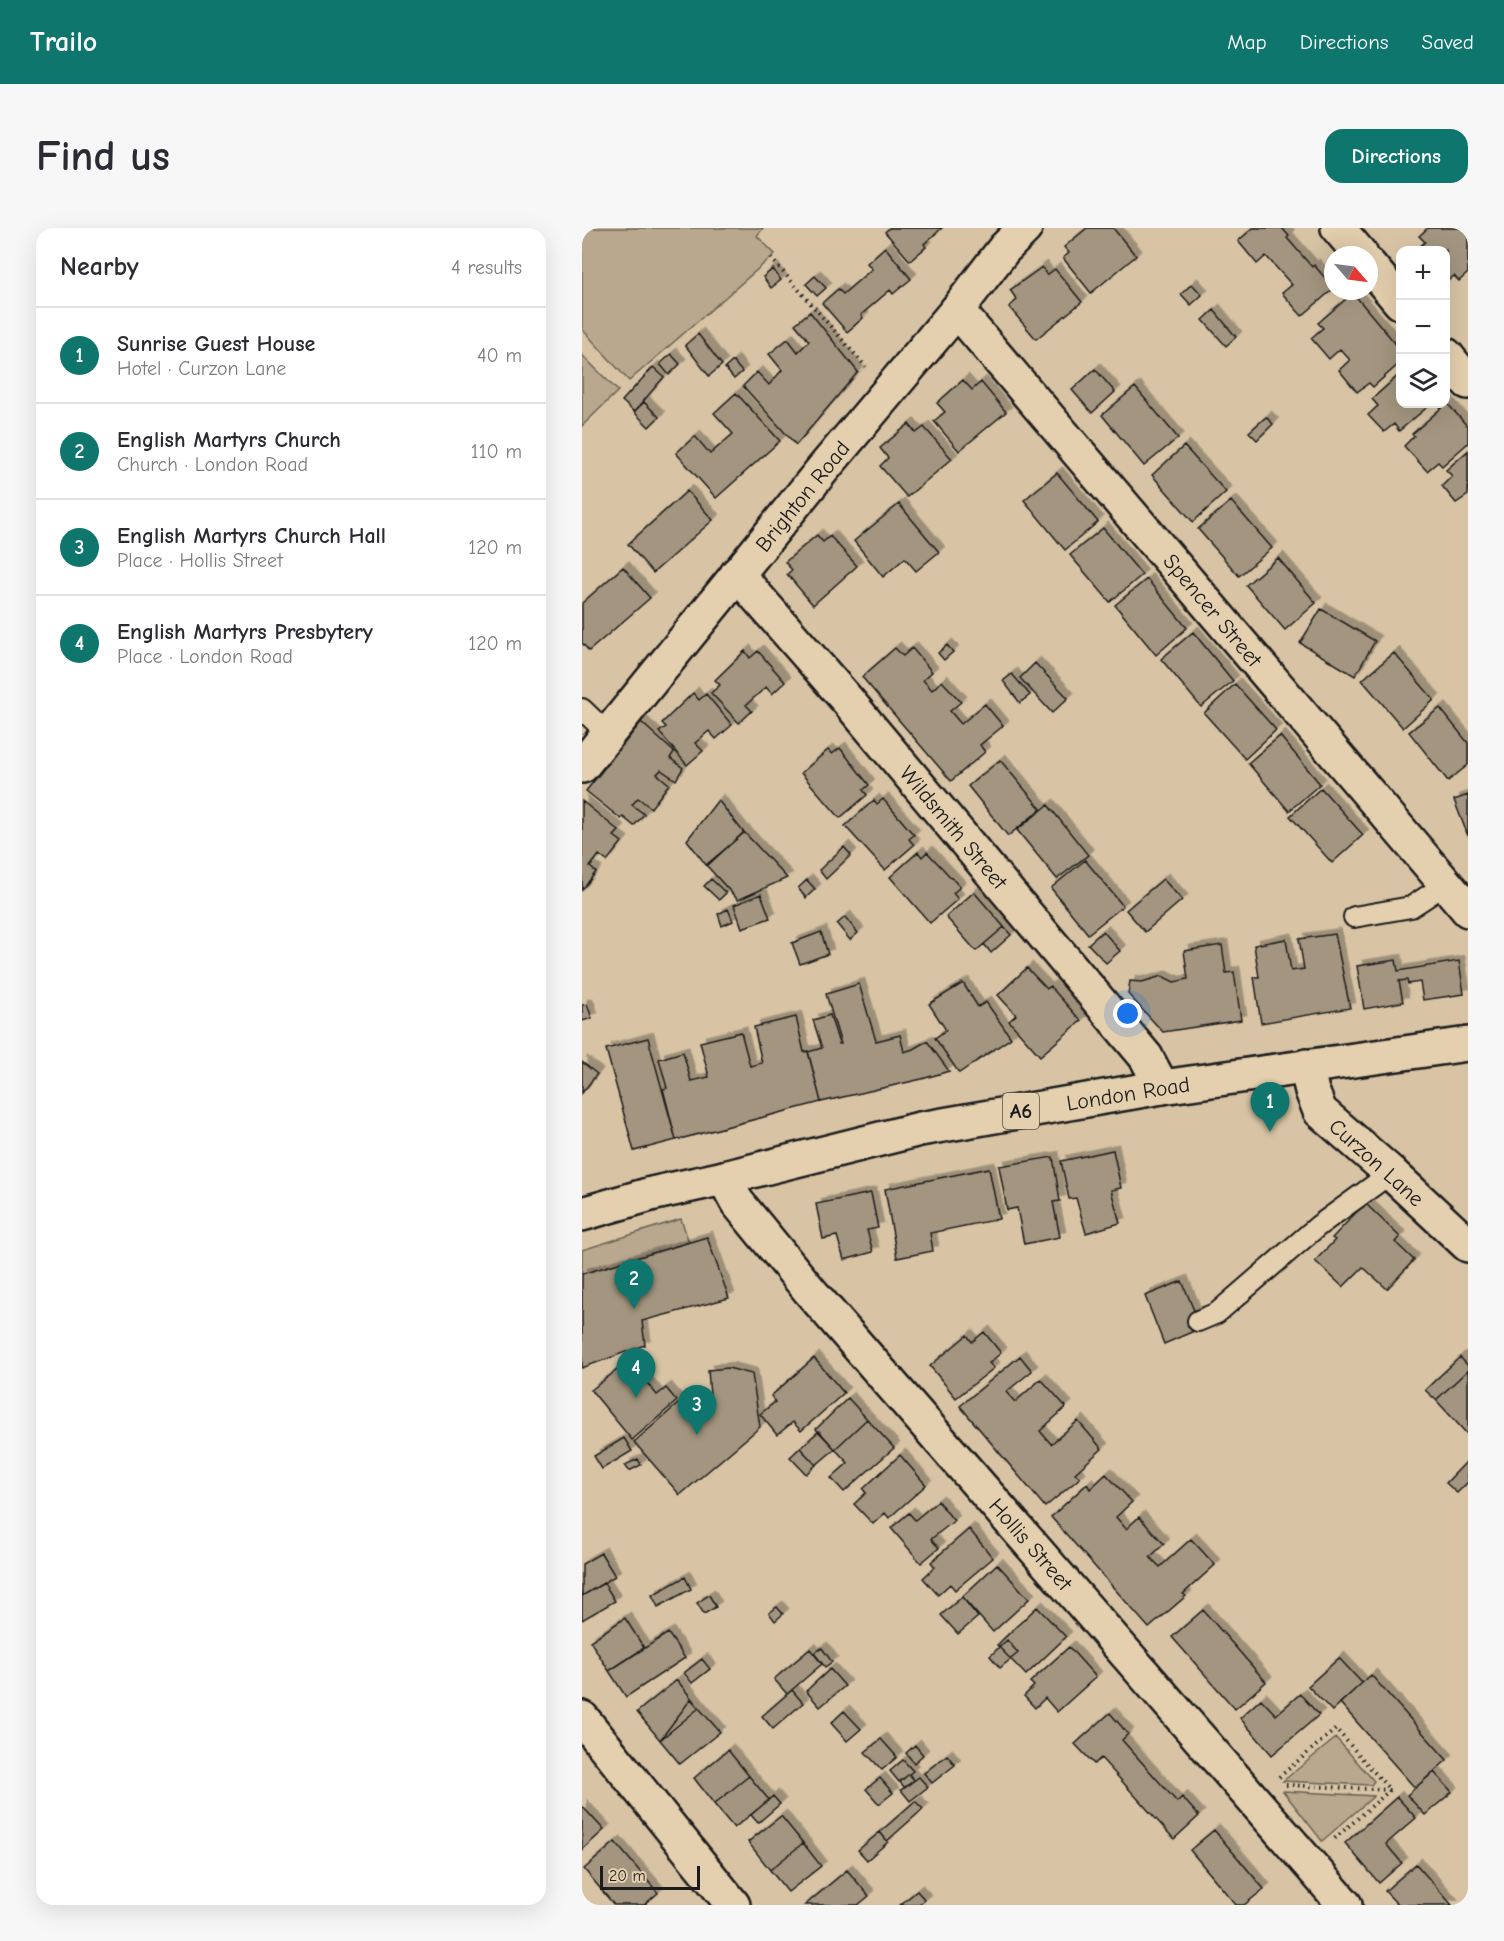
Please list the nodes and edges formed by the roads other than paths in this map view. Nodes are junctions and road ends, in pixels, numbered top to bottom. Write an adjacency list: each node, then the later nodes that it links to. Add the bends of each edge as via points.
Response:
1 (1025, 228): 6 (street, Brighton Road)
2 (1338, 228): 3 (street)
3 (1353, 246)
4 (1378, 275): 5 (street)
5 (1399, 300)
6 (957, 310): 9 (street, Brighton Road); 13 (street, Spencer Street)
7 (1450, 360): 8 (street)
8 (1468, 382)
9 (738, 574): 11 (street, Brighton Road); 18 (street, Wildsmith Street, via 1146,1056)
10 (582, 709): 11 (lane)
11 (608, 734): 12 (street, Brighton Road)
12 (582, 766)
13 (1446, 884): 14 (street, Spencer Street); 15 (lane, via 1411,907)
14 (1468, 910)
15 (1354, 917)
16 (1468, 1044): 17 (street, London Road / A6)
17 (1306, 1066): 18 (street, London Road / A6); 19 (street, Curzon Lane, via 1320,1111)
18 (1162, 1087): 20 (street, London Road / A6, via 920,1129)
19 (1391, 1173): 22 (street, Curzon Lane); 23 (lane, via 1318,1226 1217,1313)
20 (724, 1178): 21 (street, London Road / A6); 26 (street, Hollis Street, via 737,1202 774,1248 1261,1792 1307,1862)
21 (582, 1214)
22 (1468, 1245)
23 (1198, 1321)
24 (582, 1718): 25 (street)
25 (733, 1905)
26 (1345, 1905)

